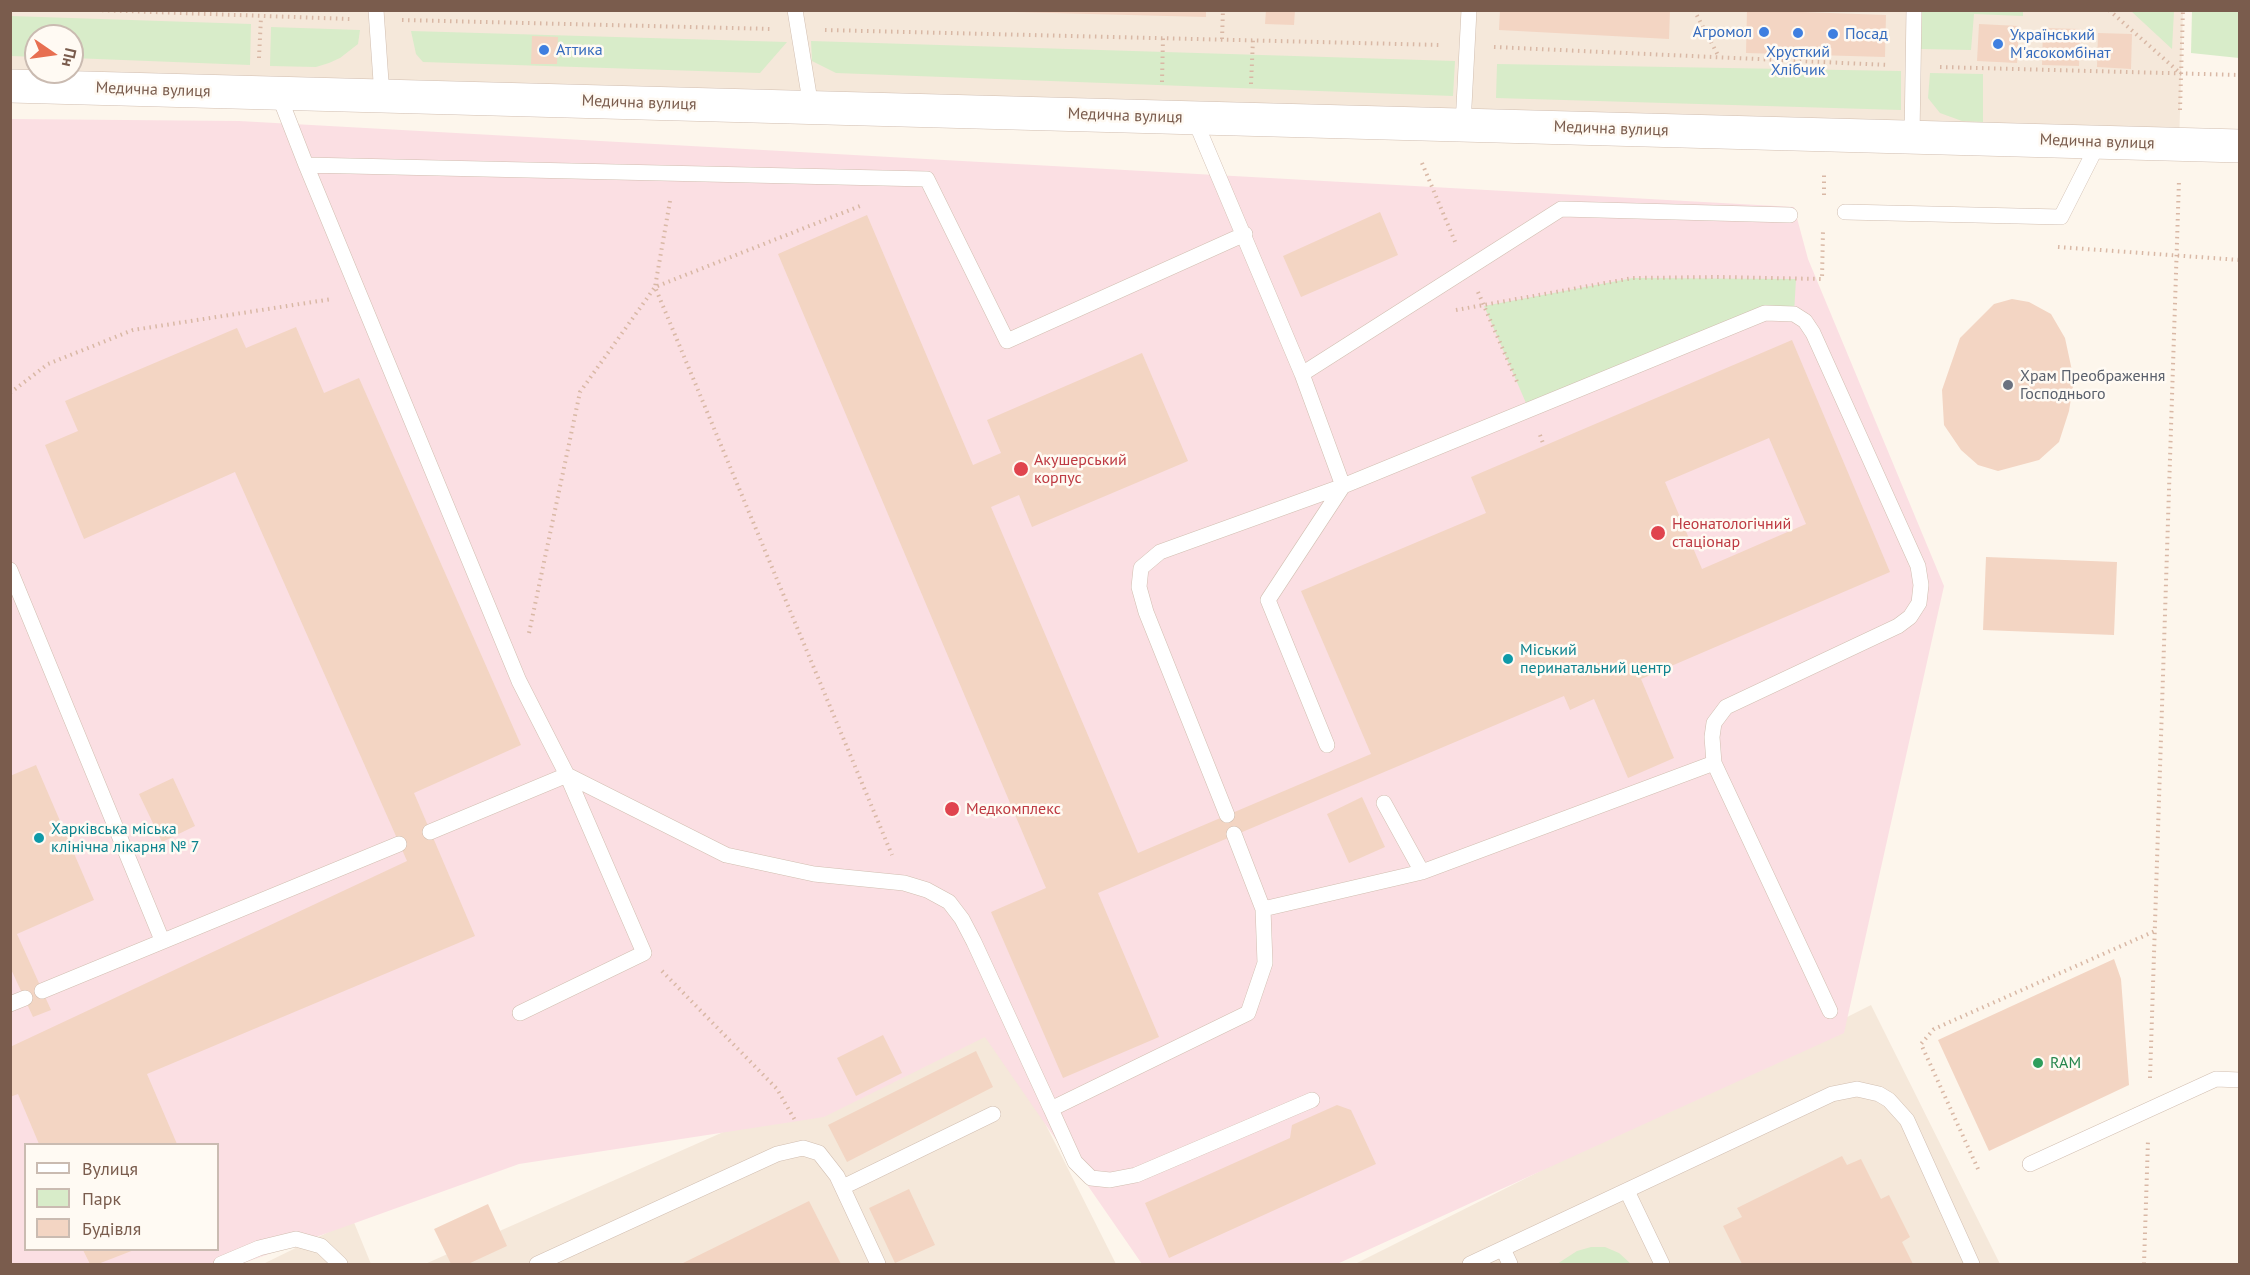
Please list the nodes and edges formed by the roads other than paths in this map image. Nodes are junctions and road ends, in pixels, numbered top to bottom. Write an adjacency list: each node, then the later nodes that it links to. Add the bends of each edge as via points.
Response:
1 (795, 10): 8 (lane)
2 (1469, 10): 10 (lane)
3 (1914, 10): 11 (lane)
4 (376, 15): 7 (lane)
5 (10, 86): 6 (street, Медична вулиця)
6 (278, 93): 7 (street, Медична вулиця); 14 (lane)
7 (382, 96): 8 (street, Медична вулиця)
8 (811, 108): 9 (street, Медична вулиця)
9 (1194, 118): 10 (street, Медична вулиця); 17 (lane)
10 (1463, 125): 11 (street, Медична вулиця)
11 (1912, 137): 12 (street, Медична вулиця)
12 (2100, 142): 13 (street, Медична вулиця); 15 (lane, via 2061,217)
13 (2240, 146)
14 (306, 165): 17 (lane, via 927,179 1007,341); 23 (lane, via 519,681)
15 (1845, 212)
16 (1790, 215): 18 (lane, via 1561,209)
17 (1245, 234): 18 (lane)
18 (1302, 374): 19 (lane)
19 (1343, 486): 21 (lane, via 1268,600); 22 (lane, via 1765,313 1794,314 1805,321 1814,333 1918,566 1919,603 1898,626 1726,707 1714,723); 25 (lane, via 1160,552 1141,568 1139,587 1146,612)
20 (10, 570): 31 (lane)
21 (1327, 745)
22 (1714, 763): 29 (lane); 33 (lane)
23 (567, 775): 26 (lane); 34 (lane, via 644,953); 37 (lane, via 726,855 814,874 904,883 950,902 963,919)
24 (1384, 802): 29 (lane)
25 (1227, 814)
26 (430, 832)
27 (1234, 834): 30 (lane)
28 (399, 844): 31 (lane)
29 (1422, 872): 30 (lane)
30 (1263, 909): 37 (lane, via 1265,963 1248,1013)
31 (162, 940): 32 (lane)
32 (42, 991)
33 (1830, 1011)
34 (520, 1013)
35 (2240, 1080): 39 (lane, via 2216,1079)
36 (1312, 1100): 37 (lane, via 1136,1175 1110,1180 1091,1178 1075,1162)
37 (1051, 1109)
38 (993, 1114): 40 (lane)
39 (2030, 1164)
40 (843, 1187): 45 (lane, via 825,1159 811,1148 795,1149); 46 (lane)
41 (1627, 1191): 42 (lane); 49 (lane); 50 (lane, via 1832,1094 1869,1090 1889,1100 1907,1120)
42 (1503, 1249): 47 (lane); 48 (lane)
43 (221, 1264): 44 (lane, via 258,1248 296,1239 321,1246)
44 (340, 1264)
45 (537, 1264)
46 (878, 1264)
47 (1470, 1264)
48 (1510, 1264)
49 (1662, 1264)
50 (1972, 1264)

